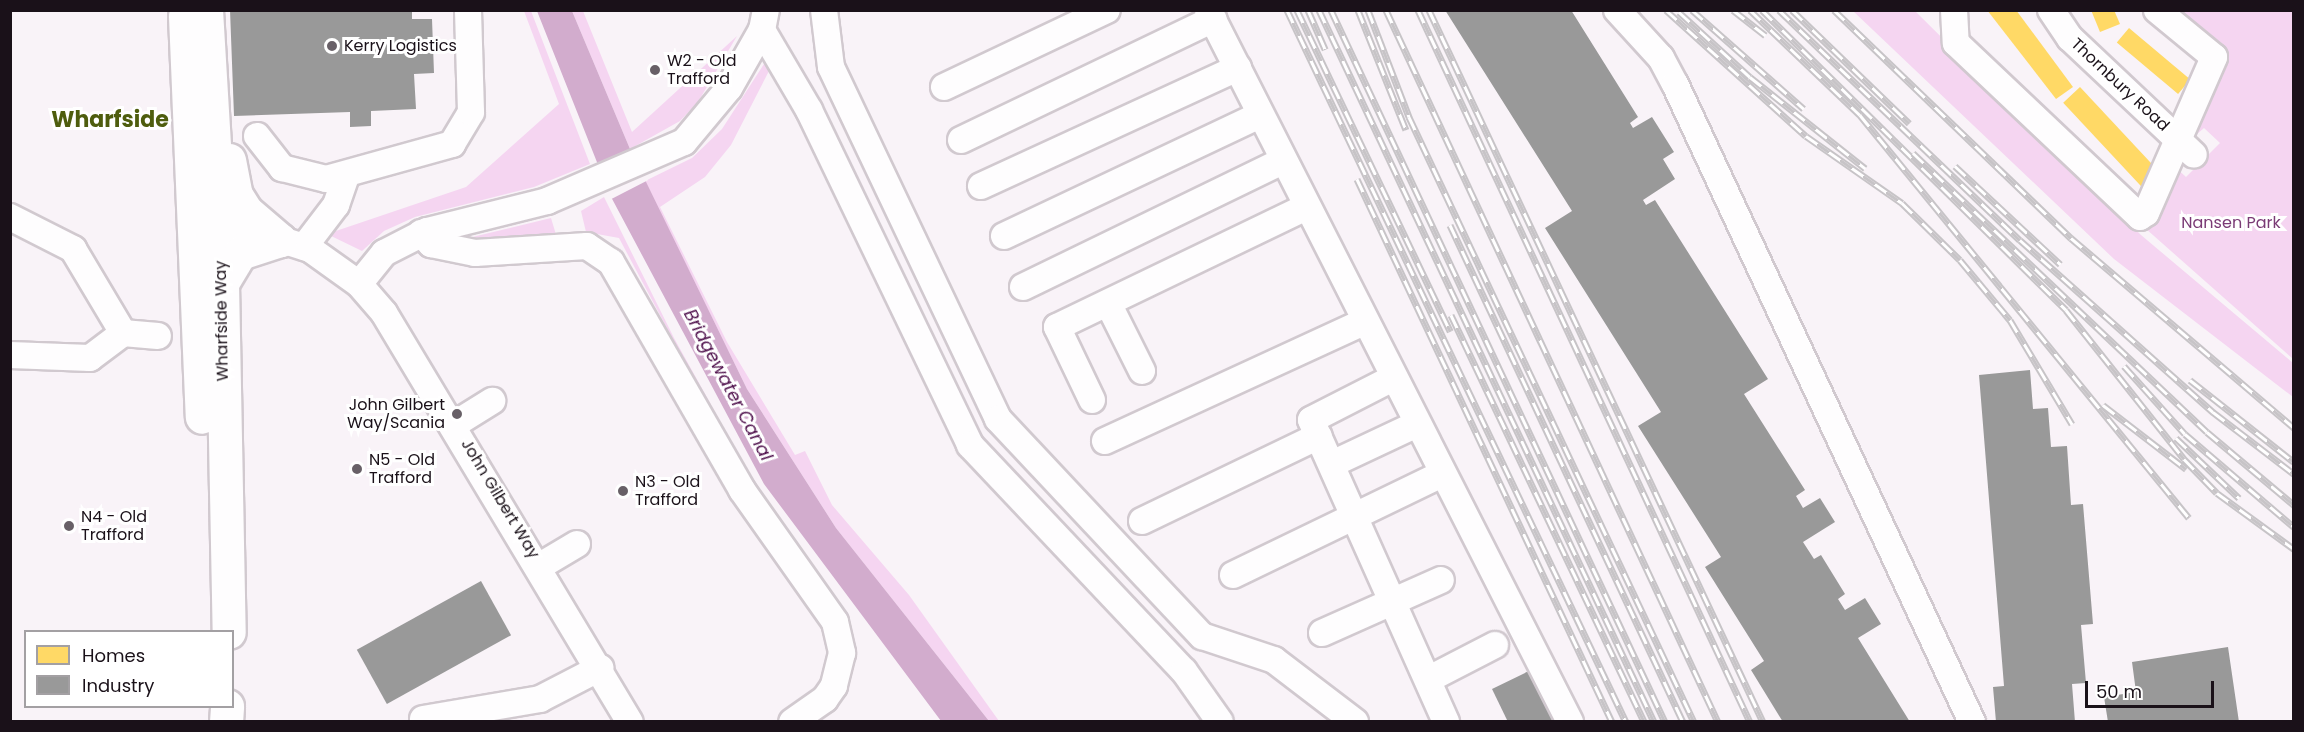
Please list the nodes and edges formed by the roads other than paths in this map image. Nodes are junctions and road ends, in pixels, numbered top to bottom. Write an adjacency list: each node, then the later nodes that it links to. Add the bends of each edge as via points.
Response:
1 (185, 10): 24 (highway, Wharfside Way)
2 (206, 10): 12 (highway, Wharfside Way)
3 (468, 10): 20 (street, via 471,112 460,138 440,151)
4 (824, 10): 64 (street, via 831,67 998,419 1202,636 1274,660)
5 (1107, 10): 14 (street)
6 (1617, 10): 67 (street, via 1661,58 1675,84)
7 (1954, 10): 18 (street, via 1956,43 2140,217)
8 (2051, 10): 18 (street, Thornbury Road, via 2070,38)
9 (2157, 10): 18 (street, via 2214,57)
10 (1210, 15): 13 (street); 17 (street)
11 (764, 20): 25 (street, via 708,118 684,142 578,189); 63 (street, via 970,445 1184,671)
12 (209, 53): 24 (highway, Wharfside Way); 27 (highway, via 225,99 236,195 257,223)
13 (1238, 68): 15 (street); 21 (street)
14 (944, 87)
15 (1260, 115): 19 (street); 26 (street)
16 (257, 136): 20 (street, via 292,174)
17 (961, 140)
18 (2191, 151)
19 (1283, 161): 22 (street); 30 (street)
20 (346, 176): 27 (street, via 336,205)
21 (981, 186)
22 (1306, 207): 31 (street); 32 (street, via 1327,268)
23 (10, 217): 33 (street, via 73,249)
24 (205, 224): 27 (street, John Gilbert Way); 28 (highway, Wharfside Way); 53 (highway, Wharfside Way)
25 (421, 233): 29 (street, via 384,253); 62 (street, via 431,244 475,253 588,246 611,262 742,490 836,622 842,653 834,686 825,699)
26 (1004, 236)
27 (292, 244): 28 (highway, via 240,253); 29 (street, John Gilbert Way)
28 (222, 283): 54 (highway, Wharfside Way)
29 (359, 284): 40 (street, John Gilbert Way, via 384,313)
30 (1023, 287)
31 (1108, 303): 36 (street); 38 (street, via 1057,327)
32 (1364, 322): 37 (street); 43 (street)
33 (123, 333): 34 (street); 35 (street, via 90,358)
34 (158, 336)
35 (10, 355)
36 (1142, 371)
37 (1393, 378): 41 (street); 42 (street, via 1311,420)
38 (1092, 400)
39 (492, 401): 40 (street)
40 (455, 424): 49 (street, John Gilbert Way)
41 (1417, 424): 44 (street); 45 (street)
42 (1318, 436): 44 (street); 47 (street)
43 (1105, 441)
44 (1332, 464): 46 (street)
45 (1442, 474): 46 (street); 66 (street)
46 (1356, 516): 50 (street); 52 (street)
47 (1142, 521)
48 (577, 544): 49 (street)
49 (540, 566): 57 (street, John Gilbert Way)
50 (1233, 575)
51 (1441, 580): 52 (street)
52 (1395, 601): 55 (street); 58 (street)
53 (209, 630)
54 (229, 630)
55 (1322, 633)
56 (1495, 645): 58 (street)
57 (600, 668): 59 (street, via 572,686); 61 (street, John Gilbert Way)
58 (1431, 678): 65 (street)
59 (510, 714): 60 (street)
60 (423, 719)
61 (630, 722)
62 (792, 722)
63 (1220, 722)
64 (1355, 722)
65 (1446, 722)
66 (1570, 722)
67 (1972, 722)

